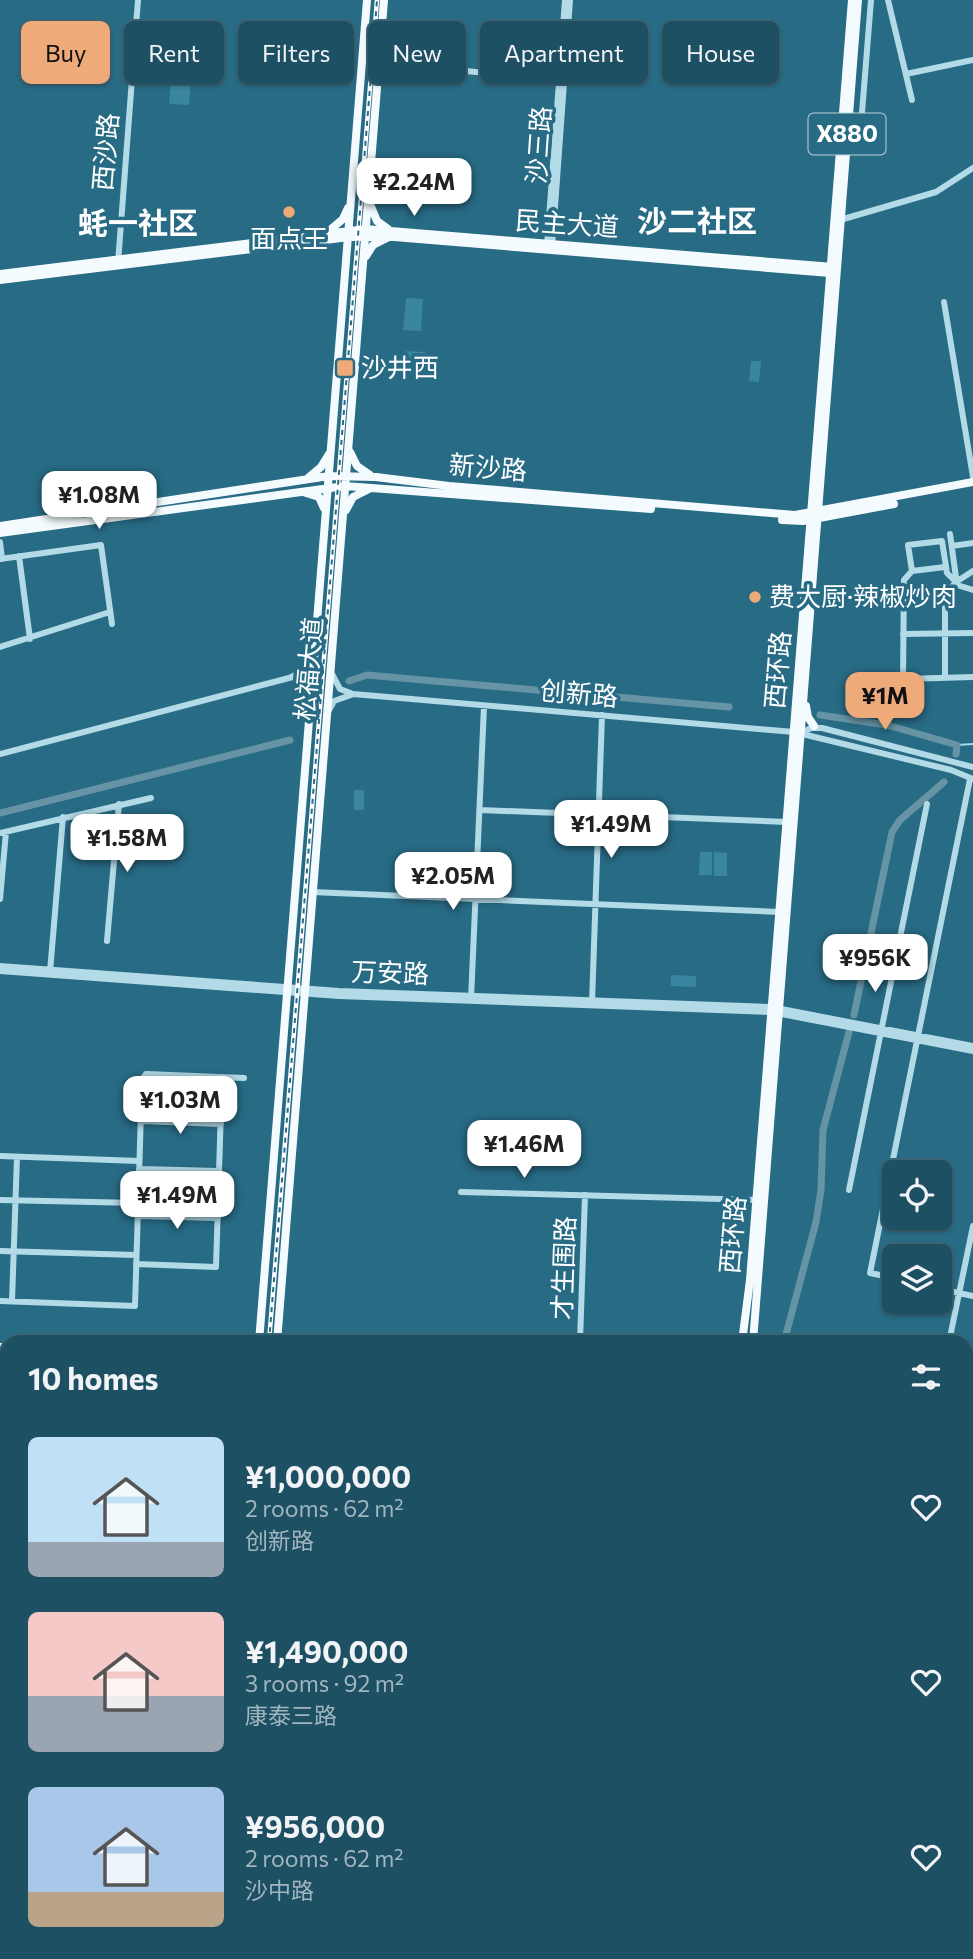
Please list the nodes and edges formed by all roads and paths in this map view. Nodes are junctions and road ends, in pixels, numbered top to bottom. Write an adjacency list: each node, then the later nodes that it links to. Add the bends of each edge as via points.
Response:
1 (138, 0): 25 (street, 西沙路)
2 (366, 0): 16 (main road, 松福大道)
3 (384, 0): 17 (main road, 松福大道)
4 (567, 0): 9 (street, 沙三路)
5 (852, 0): 23 (main road, 西环路 / X880)
6 (858, 0): 18 (main road, 西环路 / X880)
7 (871, 0): 14 (street)
8 (888, 0): 11 (street)
9 (565, 21)
10 (973, 60): 11 (street)
11 (906, 74): 13 (street)
12 (561, 84): 24 (street, 沙三路)
13 (912, 100)
14 (860, 138)
15 (973, 168): 18 (street, via 936,192)
16 (352, 199): 19 (main road, 松福大道); 22 (main road, via 343,219)
17 (369, 199): 20 (main road, 松福大道); 21 (main road, via 377,221)
18 (840, 220): 29 (main road, 西环路 / X880)
19 (349, 233): 20 (main road, 民主大道); 22 (main road, 民主大道); 26 (main road, 松福大道)
20 (366, 233): 21 (main road, 民主大道); 27 (main road, 松福大道)
21 (394, 234): 24 (main road, 民主大道); 27 (main road, via 373,245)
22 (324, 236): 25 (main road, 民主大道); 26 (main road, via 340,244)
23 (832, 242): 28 (main road, via 826,257); 29 (main road, 西环路 / X880)
24 (549, 247): 28 (main road, 民主大道)
25 (118, 262): 30 (main road, 民主大道); 31 (main road, 民主大道)
26 (346, 263): 34 (main road, 松福大道)
27 (363, 266): 35 (main road, 松福大道)
28 (806, 267): 29 (main road, 民主大道); 32 (main road, via 821,277)
29 (832, 269): 32 (main road, 西环路); 47 (main road, 西环路)
30 (0, 274)
31 (0, 281)
32 (828, 293): 47 (main road, 西环路)
33 (944, 302): 40 (street)
34 (331, 448): 36 (main road, 松福大道); 39 (main road, via 321,467)
35 (349, 448): 37 (main road, 松福大道); 38 (main road, via 361,470)
36 (329, 476): 37 (main road, 新沙路); 39 (main road, 新沙路); 42 (main road, 松福大道)
37 (346, 476): 38 (main road, 新沙路); 41 (main road, 松福大道)
38 (376, 477): 47 (main road, 新沙路)
39 (301, 480): 49 (main road, 新沙路)
40 (973, 480): 47 (main road, 新沙路)
41 (345, 486): 42 (main road, 新沙路); 43 (main road, 新沙路); 48 (main road, 松福大道)
42 (328, 487): 45 (main road, 新沙路); 46 (main road, 松福大道)
43 (377, 488): 47 (main road, 新沙路, via 794,521); 48 (main road, via 353,497)
44 (973, 488): 47 (main road, 新沙路)
45 (293, 492): 46 (main road, via 318,497); 50 (main road, 新沙路)
46 (325, 516): 69 (main road, 松福大道)
47 (814, 516): 76 (main road, 西环路); 81 (main road, 西环路)
48 (342, 519): 70 (main road, 松福大道)
49 (0, 526)
50 (0, 533)
51 (950, 534): 54 (street)
52 (0, 542): 56 (street)
53 (973, 543): 54 (street)
54 (952, 546): 60 (street)
55 (19, 556): 56 (street); 62 (street, via 101,545); 67 (street)
56 (1, 559)
57 (945, 567): 59 (street); 59 (street, via 942,541 908,545); 60 (street)
58 (973, 570): 60 (street)
59 (912, 571): 66 (street, via 904,580)
60 (956, 582): 61 (street); 64 (street, via 946,596)
61 (973, 590)
62 (110, 612): 63 (street); 67 (street)
63 (112, 624)
64 (944, 633): 65 (street); 66 (street); 73 (street)
65 (973, 633)
66 (903, 634): 73 (street, via 903,680)
67 (30, 639): 68 (street)
68 (0, 647)
69 (314, 653): 72 (street, via 303,671); 75 (main road, 松福大道)
70 (331, 670): 74 (street, via 337,686); 79 (main road, 松福大道)
71 (973, 677): 73 (street)
72 (289, 678): 75 (street, via 305,681); 82 (street)
73 (945, 678)
74 (353, 694): 77 (street, 创新路); 79 (street, via 334,702)
75 (310, 698): 101 (main road, 松福大道)
76 (803, 700): 80 (main road); 81 (main road, 西环路)
77 (484, 706): 78 (street, 创新路); 88 (street)
78 (602, 715): 81 (street, 创新路); 89 (street)
79 (327, 716): 93 (main road, 松福大道)
80 (814, 726)
81 (797, 732): 83 (street, 创新路, via 822,728); 84 (street, 创新路); 91 (main road, 西环路); 105 (main road, 西环路)
82 (0, 754)
83 (973, 767)
84 (971, 779): 107 (street)
85 (151, 798): 86 (street)
86 (119, 804): 90 (street); 98 (street)
87 (927, 804): 106 (street)
88 (480, 810): 89 (street); 95 (street)
89 (599, 815): 91 (street); 96 (street)
90 (63, 817): 92 (street); 100 (street)
91 (787, 822): 97 (main road, 西环路)
92 (3, 832): 94 (street)
93 (312, 892): 95 (street); 102 (main road, 松福大道)
94 (0, 899)
95 (474, 899): 96 (street); 103 (street)
96 (596, 904): 97 (street); 104 (street)
97 (779, 912): 105 (main road, 西环路)
98 (107, 941)
99 (0, 969): 100 (street, 万安路)
100 (50, 972): 101 (street, 万安路)
101 (286, 990): 102 (street, 万安路); 137 (main road, 松福大道)
102 (304, 991): 103 (street, 万安路); 138 (main road, 松福大道)
103 (471, 998): 104 (street, 万安路)
104 (592, 1002): 105 (street, 万安路)
105 (775, 1010): 106 (street, 万安路); 122 (main road, 西环路); 145 (main road, 西环路)
106 (881, 1030): 107 (street, 万安路); 117 (street)
107 (918, 1037): 108 (street, 万安路); 131 (street, via 870,1273)
108 (973, 1048)
109 (222, 1077): 110 (street); 111 (street, via 146,1074); 112 (street)
110 (244, 1077)
111 (141, 1121): 112 (street); 115 (street)
112 (221, 1124): 116 (street)
113 (0, 1156): 114 (street)
114 (17, 1157): 115 (street); 121 (street)
115 (139, 1165): 116 (street); 123 (street)
116 (219, 1171): 125 (street)
117 (849, 1190)
118 (461, 1192): 119 (street)
119 (585, 1195): 122 (street); 143 (street, 才生围路)
120 (0, 1200): 121 (street)
121 (15, 1200): 123 (street); 128 (street)
122 (757, 1200): 144 (main road, 西环路)
123 (138, 1203): 124 (street)
124 (138, 1216): 125 (street); 129 (street)
125 (218, 1218): 130 (street, via 216,1267)
126 (973, 1226): 133 (street)
127 (0, 1251): 128 (street)
128 (14, 1251): 129 (street); 136 (street)
129 (136, 1255): 130 (street)
130 (136, 1264): 136 (street, via 135,1306)
131 (882, 1276)
132 (952, 1292): 133 (street)
133 (959, 1293): 134 (street); 146 (street)
134 (973, 1296)
135 (0, 1301): 136 (street)
136 (12, 1301)
137 (260, 1323): 139 (main road); 140 (main road, 松福大道)
138 (278, 1326): 141 (main road, 松福大道); 142 (main road)
139 (256, 1335)
140 (259, 1335)
141 (277, 1335)
142 (281, 1335)
143 (580, 1335)
144 (743, 1335)
145 (753, 1335)
146 (950, 1335)

